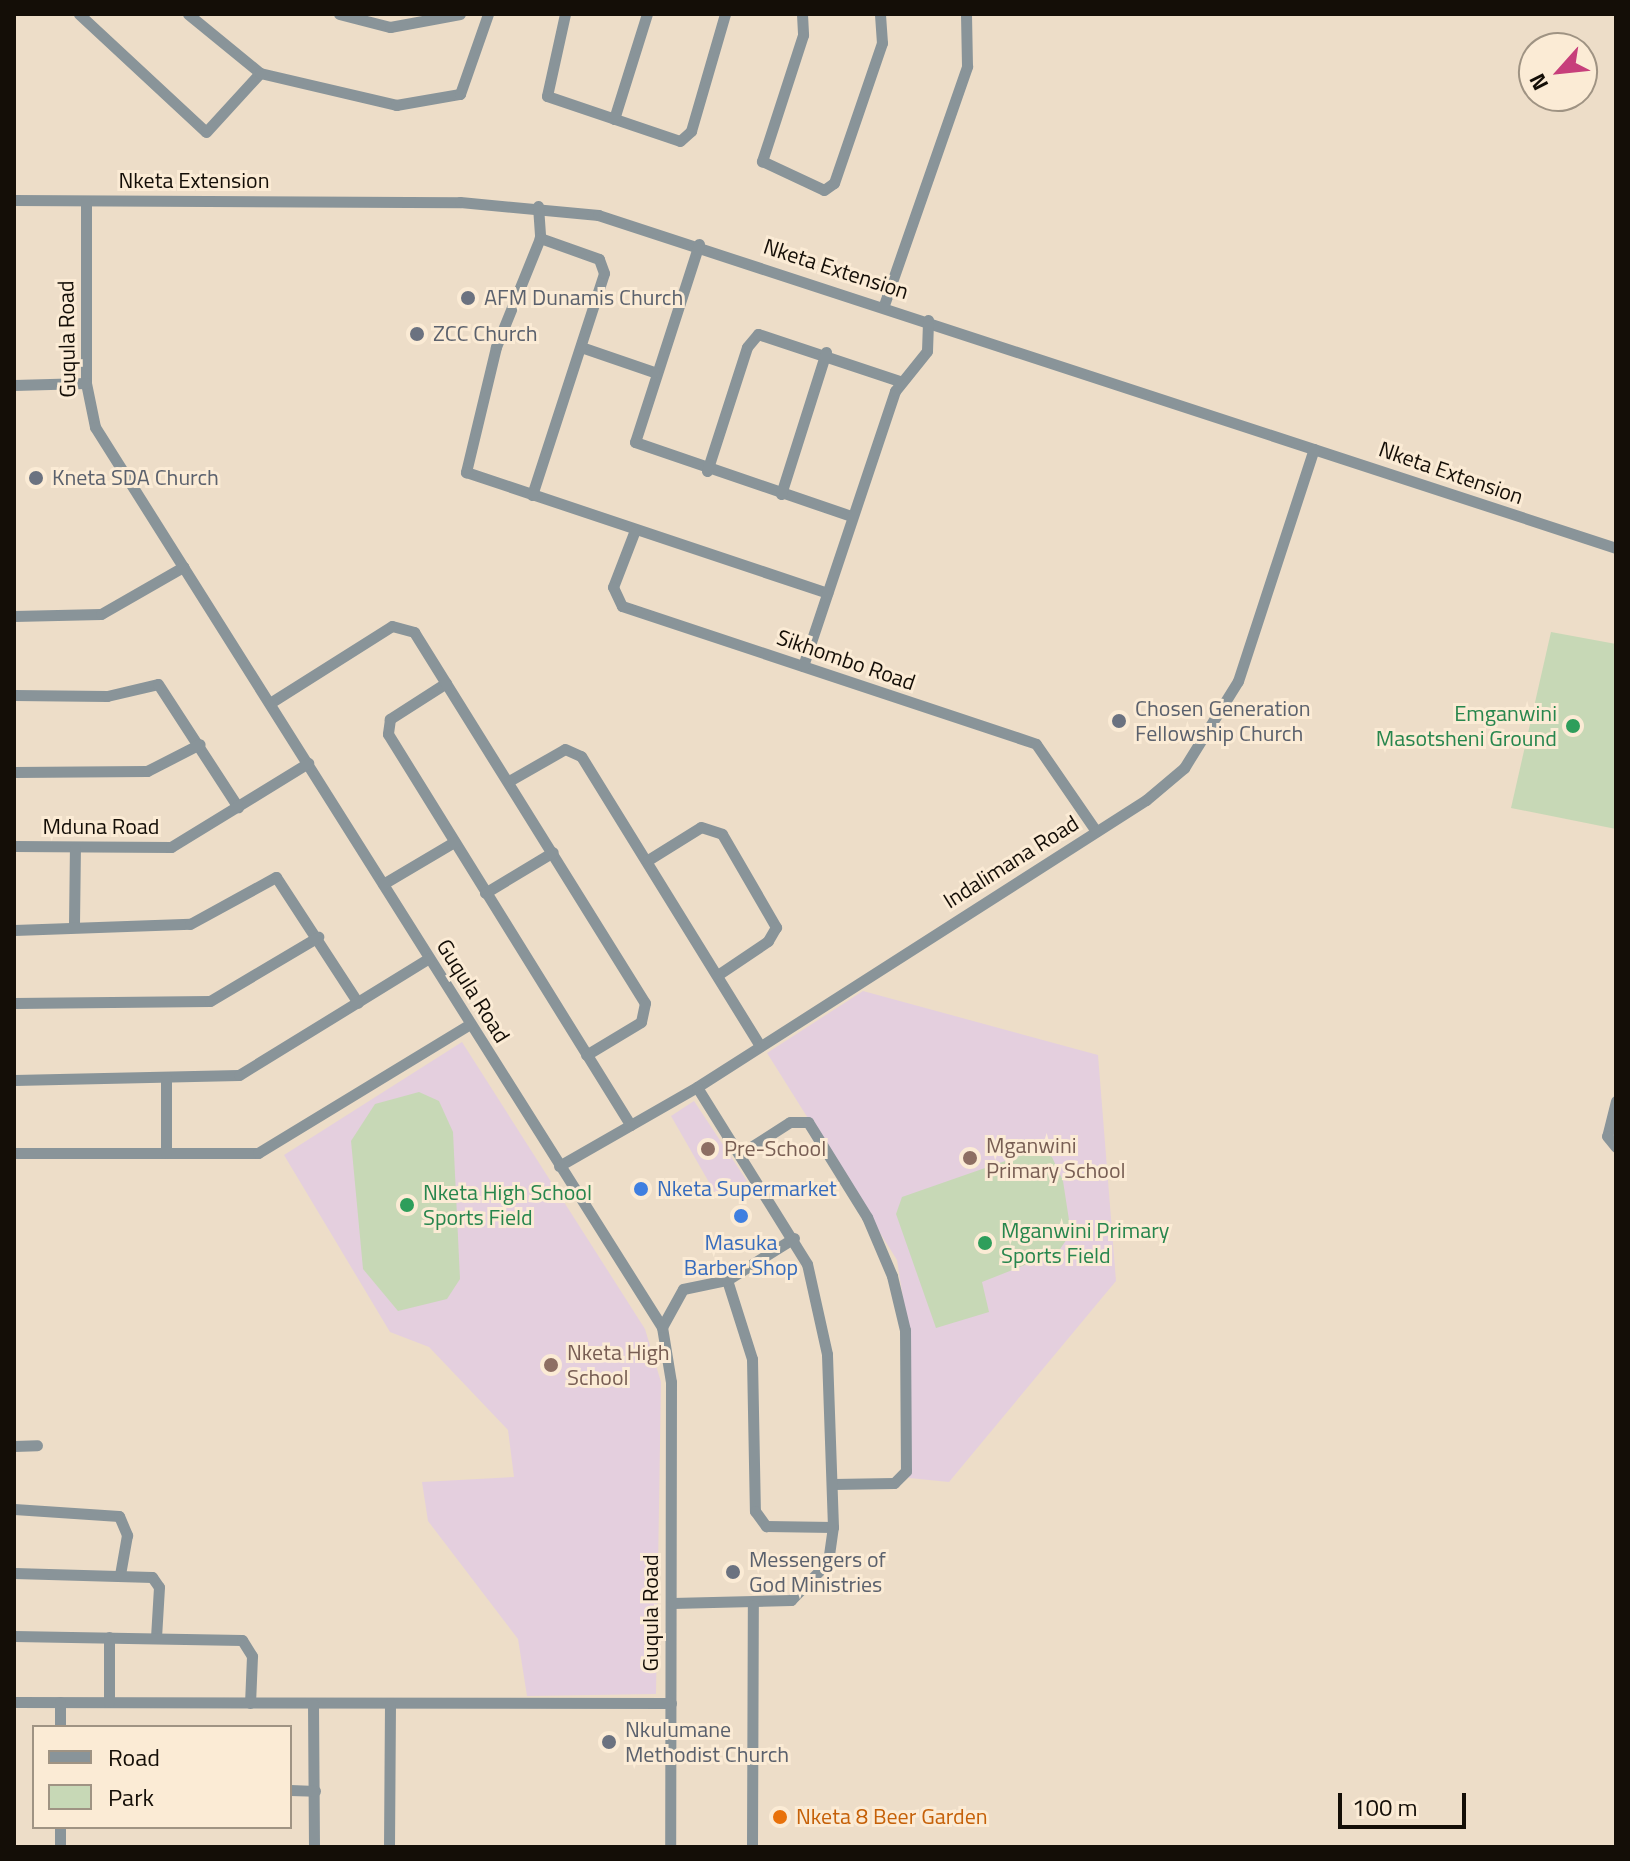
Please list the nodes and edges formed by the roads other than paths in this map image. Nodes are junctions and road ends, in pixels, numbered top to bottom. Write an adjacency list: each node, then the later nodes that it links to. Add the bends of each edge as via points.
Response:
1 (79, 14): 14 (street, via 206,132)
2 (188, 14): 13 (street)
3 (209, 14): 13 (street)
4 (339, 14): 5 (street, via 390,27)
5 (460, 14)
6 (488, 14): 14 (street, via 468,80 455,97 374,104)
7 (565, 14): 15 (street, via 545,93)
8 (647, 14): 15 (street)
9 (725, 14): 15 (street, via 686,138)
10 (802, 14): 11 (street, via 803,35 762,161 824,190 834,183 882,43)
11 (880, 14)
12 (966, 14): 21 (street, via 967,66)
13 (199, 24): 14 (street)
14 (260, 73)
15 (614, 119)
16 (14, 200): 17 (street, Nketa Extension)
17 (86, 201): 18 (street, Nketa Extension); 29 (street, Guqula Road)
18 (538, 206): 19 (street); 20 (street, Nketa Extension)
19 (540, 238): 25 (street, via 603,263); 34 (street, via 496,347 465,463 471,477)
20 (699, 244): 21 (street, Nketa Extension); 27 (street)
21 (884, 305): 22 (street, Nketa Extension)
22 (905, 312): 23 (street, Nketa Extension); 24 (street)
23 (928, 320): 24 (street); 31 (street, Nketa Extension)
24 (925, 333): 28 (street, via 924,357)
25 (581, 347): 27 (street); 34 (street)
26 (826, 352): 28 (street); 32 (street, via 765,333 752,338); 33 (street)
27 (654, 372): 32 (street, via 635,442)
28 (899, 381): 35 (street)
29 (86, 383): 30 (street); 38 (street, Guqula Road, via 95,427)
30 (14, 385)
31 (1314, 449): 37 (street, Nketa Extension); 50 (street, Indalimana Road, via 1227,703 1184,768)
32 (707, 471): 33 (street)
33 (781, 494): 35 (street)
34 (532, 495): 36 (street)
35 (851, 516): 39 (street)
36 (635, 530): 39 (street); 41 (street, Sikhombo Road, via 613,587 617,602)
37 (1616, 548)
38 (183, 567): 40 (street, via 101,614); 44 (street, Guqula Road)
39 (827, 593): 41 (street)
40 (14, 616)
41 (803, 666): 50 (street, Sikhombo Road, via 1043,749)
42 (446, 683): 44 (street, via 414,632 397,625); 48 (street); 51 (street, via 392,717 387,730)
43 (14, 695): 45 (street, via 107,696 154,682)
44 (270, 703): 46 (street, Guqula Road)
45 (200, 744): 47 (street, via 147,771); 49 (street)
46 (308, 763): 49 (street, Mduna Road); 56 (street, Guqula Road)
47 (14, 772)
48 (509, 781): 54 (street); 55 (street, via 573,749)
49 (238, 807): 53 (street, Mduna Road, via 162,849)
50 (1096, 831): 66 (street, Indalimana Road)
51 (454, 842): 56 (street); 57 (street)
52 (14, 846): 53 (street, Mduna Road)
53 (75, 848): 58 (street)
54 (553, 852): 57 (street); 67 (street, via 645,1003 641,1022)
55 (648, 860): 62 (street); 62 (street, via 701,827 722,834 776,927 768,941)
56 (383, 884): 61 (street, Guqula Road)
57 (485, 893): 67 (street)
58 (74, 925): 59 (street); 60 (street, via 190,924 276,877)
59 (14, 930)
60 (318, 937): 63 (street, via 210,1001); 64 (street)
61 (429, 958): 64 (street); 65 (street, Guqula Road)
62 (719, 974): 66 (street)
63 (14, 1003)
64 (358, 1003): 68 (street, via 239,1075)
65 (470, 1024): 75 (street, via 268,1149); 77 (street, Guqula Road)
66 (760, 1046): 70 (street, Indalimana Road)
67 (586, 1055): 72 (street)
68 (166, 1077): 69 (street); 75 (street)
69 (14, 1080)
70 (697, 1087): 72 (street, Indalimana Road); 76 (street)
71 (1616, 1101): 73 (street, via 1607,1136)
72 (630, 1125): 77 (street, Indalimana Road)
73 (1616, 1147)
74 (14, 1153): 75 (street)
75 (166, 1153)
76 (740, 1154): 78 (street); 83 (street, via 790,1122 808,1122 867,1217 892,1276 905,1330 906,1471 894,1483)
77 (559, 1166): 80 (street, Guqula Road)
78 (794, 1238): 79 (street); 83 (street, via 826,1340)
79 (727, 1280): 80 (street, via 683,1289); 85 (street, via 752,1359 755,1511 766,1526)
80 (662, 1327): 88 (street, Guqula Road, via 671,1382)
81 (37, 1445): 82 (street)
82 (14, 1446)
83 (833, 1484): 85 (street)
84 (14, 1509): 87 (street, via 119,1516 127,1535)
85 (833, 1527): 89 (street, via 828,1562 801,1593 785,1603)
86 (14, 1573): 87 (street)
87 (120, 1574): 92 (street, via 148,1575 157,1583)
88 (672, 1603): 89 (street); 98 (street, Guqula Road)
89 (753, 1605): 106 (street)
90 (14, 1636): 91 (street)
91 (109, 1637): 92 (street); 95 (street)
92 (156, 1637): 96 (street, via 247,1643)
93 (14, 1702): 94 (street)
94 (60, 1702): 95 (street); 100 (street)
95 (109, 1702): 96 (street)
96 (250, 1703): 99 (street)
97 (390, 1703): 98 (street); 99 (street); 104 (street)
98 (671, 1703): 105 (street, Guqula Road)
99 (313, 1704): 102 (street)
100 (60, 1725)
101 (292, 1790): 102 (street)
102 (315, 1791): 103 (street)
103 (314, 1847)
104 (389, 1847)
105 (670, 1847)
106 (752, 1847)

